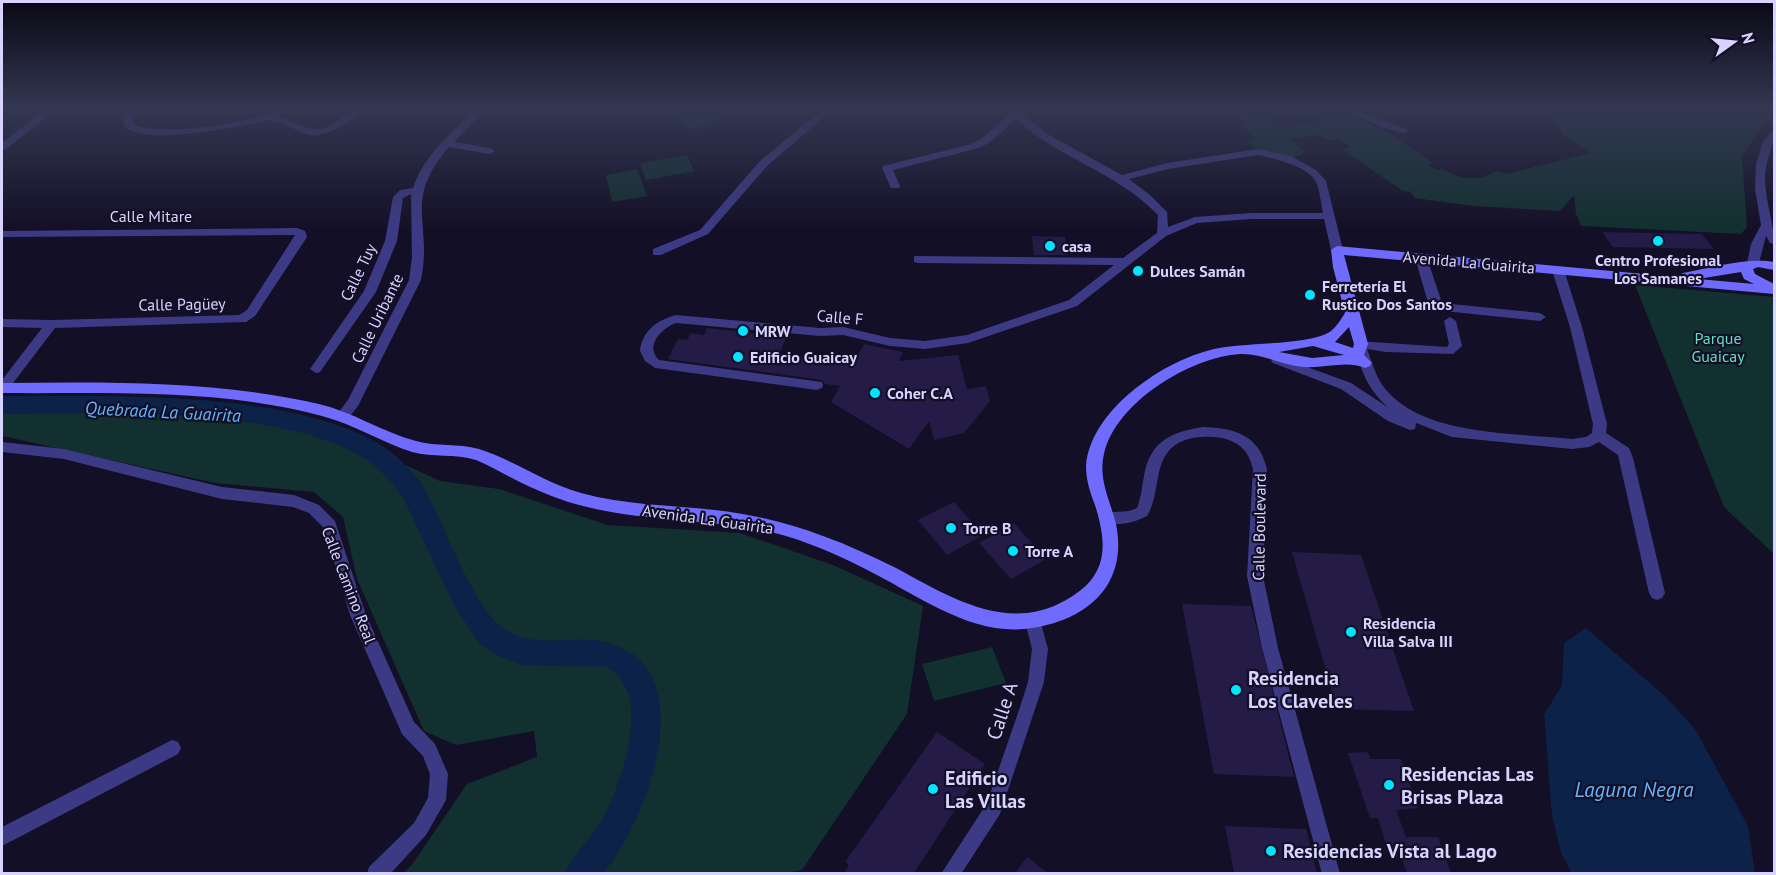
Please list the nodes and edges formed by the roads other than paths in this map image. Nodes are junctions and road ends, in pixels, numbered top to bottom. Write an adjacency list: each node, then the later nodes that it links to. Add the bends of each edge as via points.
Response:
1 (444, 149): 10 (street, Calle Uribante, via 425,171)
2 (477, 149): 7 (street)
3 (781, 149): 18 (street, via 704,232)
4 (964, 149): 9 (street, via 887,168)
5 (1069, 149): 8 (street)
6 (1763, 149): 12 (street, via 1760,181)
7 (490, 151)
8 (1122, 178): 11 (street, via 1207,159 1258,152 1274,154 1312,172 1321,181); 15 (street, via 1163,214)
9 (895, 186)
10 (417, 190): 35 (street, Calle Tuy, via 398,197 391,241 370,292); 38 (street, Calle Uribante, via 415,280)
11 (1329, 216): 15 (street, Calle F, via 1209,218); 17 (street)
12 (1768, 219): 16 (street); 22 (street)
13 (301, 233): 14 (street, Calle Mitare); 31 (street, Calle Pagüey, via 251,313 242,318)
14 (2, 234)
15 (1162, 234): 21 (street, Calle F)
16 (1774, 241)
17 (1337, 250): 19 (street, Avenida La Guairita); 27 (street)
18 (657, 252)
19 (1421, 258): 24 (street, Avenida La Guairita); 28 (street, via 1438,307)
20 (918, 259): 21 (street)
21 (1128, 262): 36 (street, Calle F, via 1073,303 968,339 925,345 843,332 676,319 660,323 649,339 647,354 656,364)
22 (1750, 265): 23 (street, Avenida La Guairita); 25 (street, Avenida La Guairita); 26 (street, Avenida La Guairita, via 1749,276)
23 (1774, 266)
24 (1558, 270): 25 (street, Avenida La Guairita); 40 (street, via 1576,327 1600,424)
25 (1665, 280): 26 (street, Avenida La Guairita)
26 (1774, 290)
27 (1352, 313): 32 (street, Avenida La Guairita, via 1336,336); 34 (street)
28 (1540, 317)
29 (1450, 321): 34 (street, via 1456,346 1449,351 1386,348)
30 (2, 323): 31 (street, Calle Pagüey)
31 (52, 324): 37 (street)
32 (1315, 342): 33 (street, Avenida La Guairita); 34 (street)
33 (1259, 350): 34 (street, Avenida La Guairita, via 1302,362 1343,360); 39 (street, via 1346,386 1404,423); 42 (street, Avenida La Guairita, via 1223,351 1184,366 1154,381 1118,414 1102,437 1094,467)
34 (1361, 352): 39 (street, via 1385,400)
35 (316, 369)
36 (817, 386)
37 (2, 388): 38 (street, Avenida La Guairita, via 157,389 232,394)
38 (342, 417): 44 (street, Avenida La Guairita, via 419,448 472,453 544,487 589,501 713,516 786,530 874,566 961,610 993,620)
39 (1435, 426): 40 (street, via 1452,432 1572,444 1589,442)
40 (1599, 435): 43 (street, via 1624,452)
41 (2, 447): 47 (street, Calle Camino Real, via 64,454 222,493 294,501 314,509 330,525 358,615 408,728 429,750 439,774 437,800 420,829)
42 (1106, 518): 44 (street, Avenida La Guairita, via 1110,558 1103,579 1082,600); 49 (street, Calle Boulevard, via 1131,517 1141,512 1147,503 1148,483 1157,454 1188,435 1211,431 1233,435 1257,455 1260,469 1255,576 1270,648)
43 (1657, 593)
44 (1033, 621): 48 (street, Calle A, via 1040,649 1027,710 994,808)
45 (172, 748): 46 (street)
46 (2, 837)
47 (376, 873)
48 (950, 873)
49 (1331, 873)

